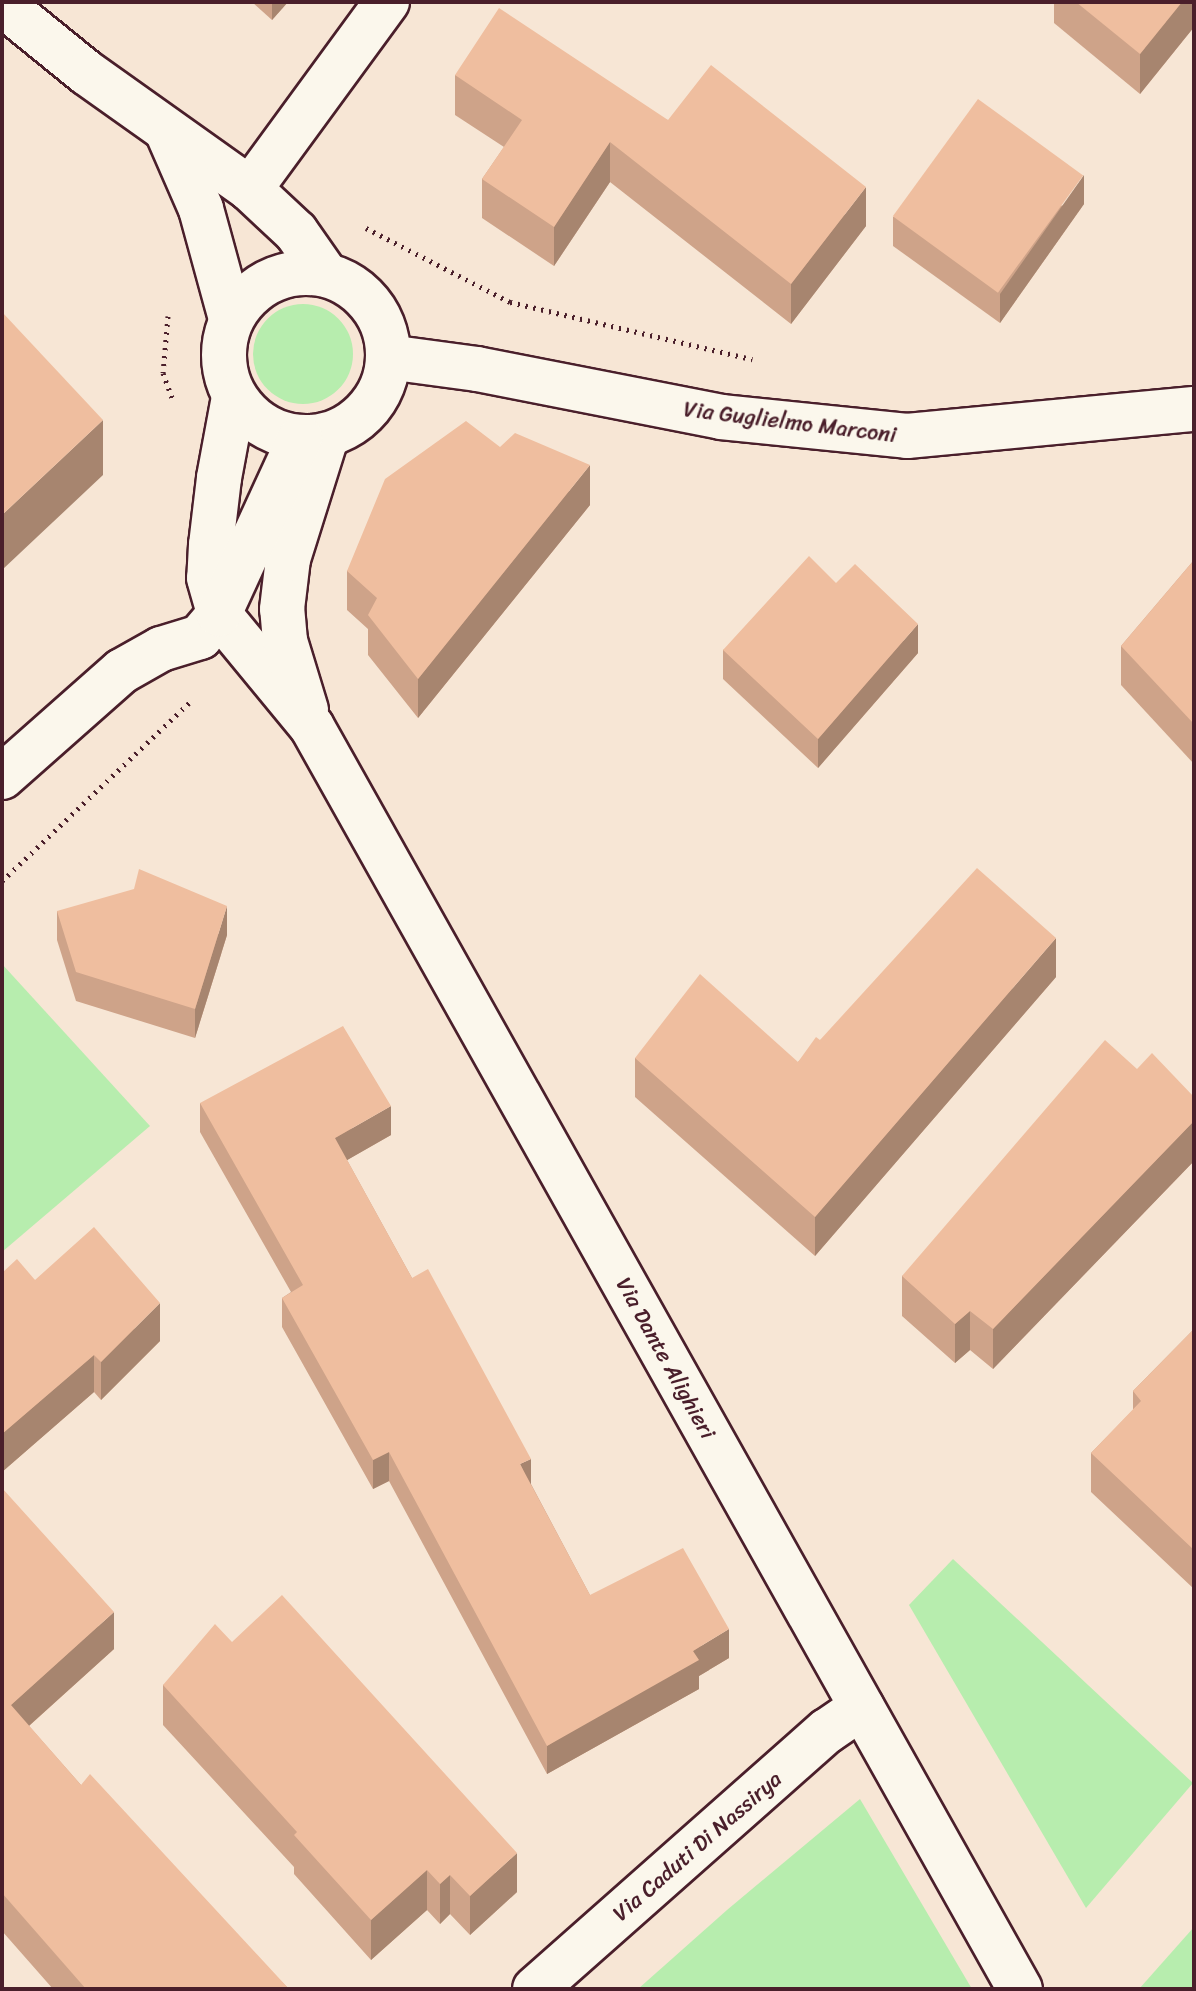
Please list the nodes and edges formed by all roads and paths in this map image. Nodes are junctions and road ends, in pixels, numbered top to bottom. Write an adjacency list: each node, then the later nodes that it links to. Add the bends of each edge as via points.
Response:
1 (387, 2): 4 (street)
2 (2, 4): 3 (street)
3 (167, 131): 4 (street); 7 (street, via 201,209)
4 (259, 174): 5 (street)
5 (326, 275): 7 (street, via 298,272 271,280 247,296); 8 (street, via 352,286 371,305 385,329)
6 (510, 302): 9 (path)
7 (231, 319): 10 (street, via 224,345)
8 (388, 357): 11 (street, Via Guglielmo Marconi, via 721,417 907,436); 12 (street, via 384,383 371,407 351,425)
9 (762, 360)
10 (234, 397): 12 (street, via 251,418 274,432); 13 (street, Via Dante Alighieri, via 211,545 209,578)
11 (1194, 409)
12 (313, 437): 13 (street); 15 (street, Via Dante Alighieri, via 282,609 285,641)
13 (219, 614): 14 (street, Via Dante Alighieri); 16 (street, via 200,637 161,649 122,671)
14 (260, 667): 15 (street, Via Dante Alighieri); 17 (path, via 215,679)
15 (312, 727): 18 (street, Via Dante Alighieri)
16 (2, 777)
17 (2, 881)
18 (862, 1707): 19 (street, Via Caduti Di Nassirya, via 827,1731); 20 (street, Via Dante Alighieri)
19 (535, 1989)
20 (1020, 1989)

